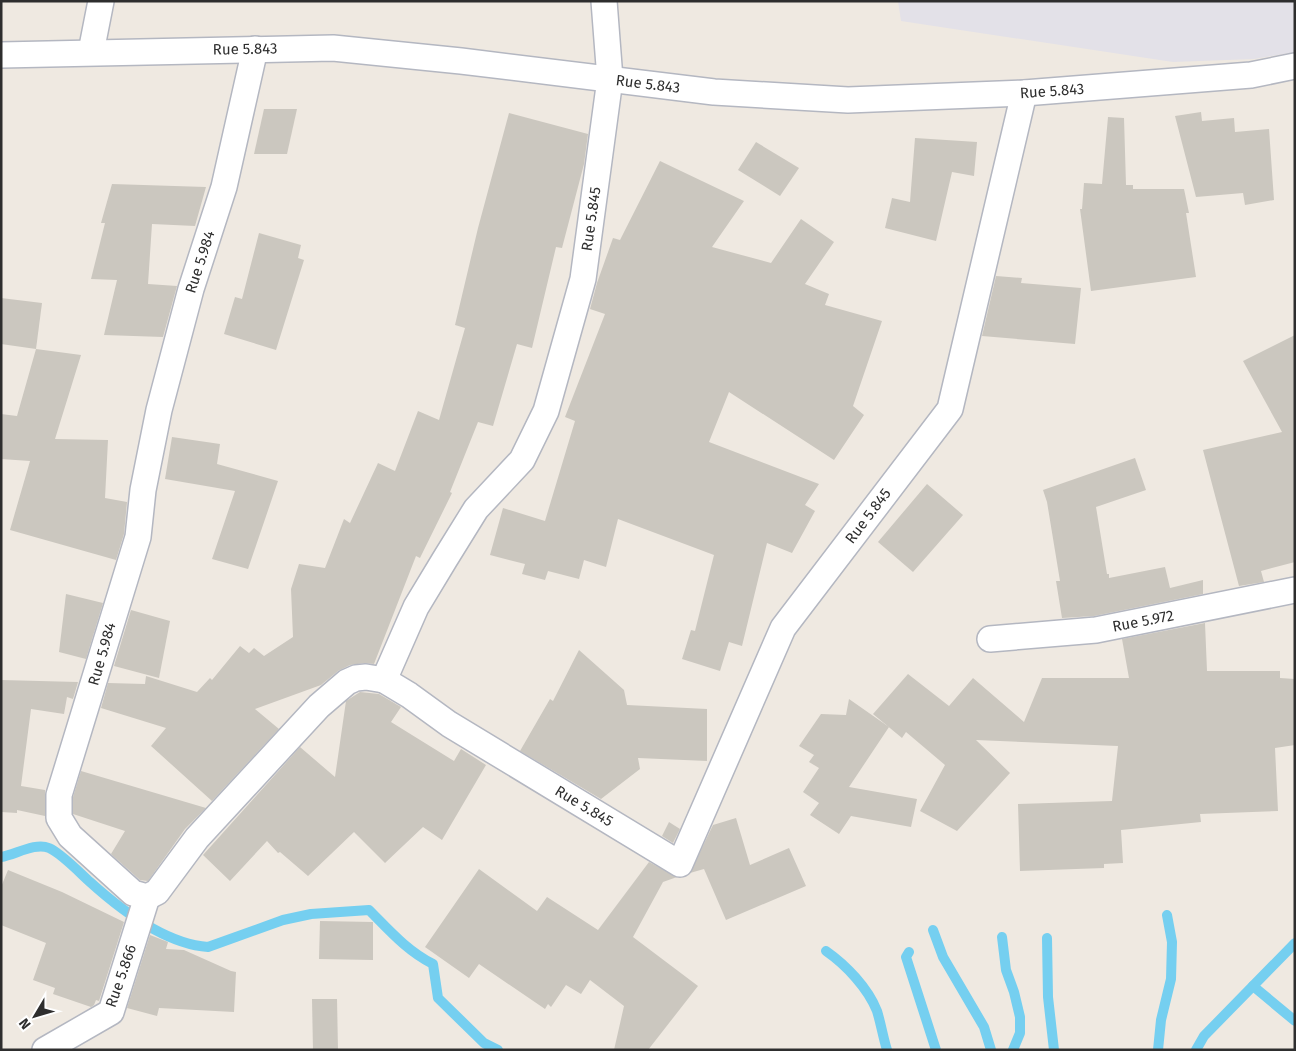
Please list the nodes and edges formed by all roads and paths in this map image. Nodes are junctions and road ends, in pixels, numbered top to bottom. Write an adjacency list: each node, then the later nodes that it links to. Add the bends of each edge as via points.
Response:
1 (101, 1): 4 (street)
2 (604, 1): 7 (street, Rue 5.845)
3 (255, 49): 4 (street, Rue 5.843); 7 (street, Rue 5.843, via 333,48); 12 (street, Rue 5.984, via 224,187 191,288 159,410 143,490 138,537 59,795 59,818 70,836 133,893)
4 (91, 52): 5 (street, Rue 5.843)
5 (1, 54)
6 (1295, 66): 8 (street, Rue 5.843, via 1251,75)
7 (610, 79): 8 (street, Rue 5.843, via 714,92 848,100); 11 (street, Rue 5.845, via 583,279 546,412 522,460 476,509 416,607)
8 (1024, 93): 11 (street, Rue 5.845, via 950,409 783,628 680,864 449,724)
9 (1295, 590): 10 (street, Rue 5.972, via 1096,630)
10 (990, 639)
11 (384, 680): 12 (street, via 366,676 346,682 319,706 197,838 157,892)
12 (147, 898): 13 (street, Rue 5.866, via 111,1012)
13 (45, 1050)

